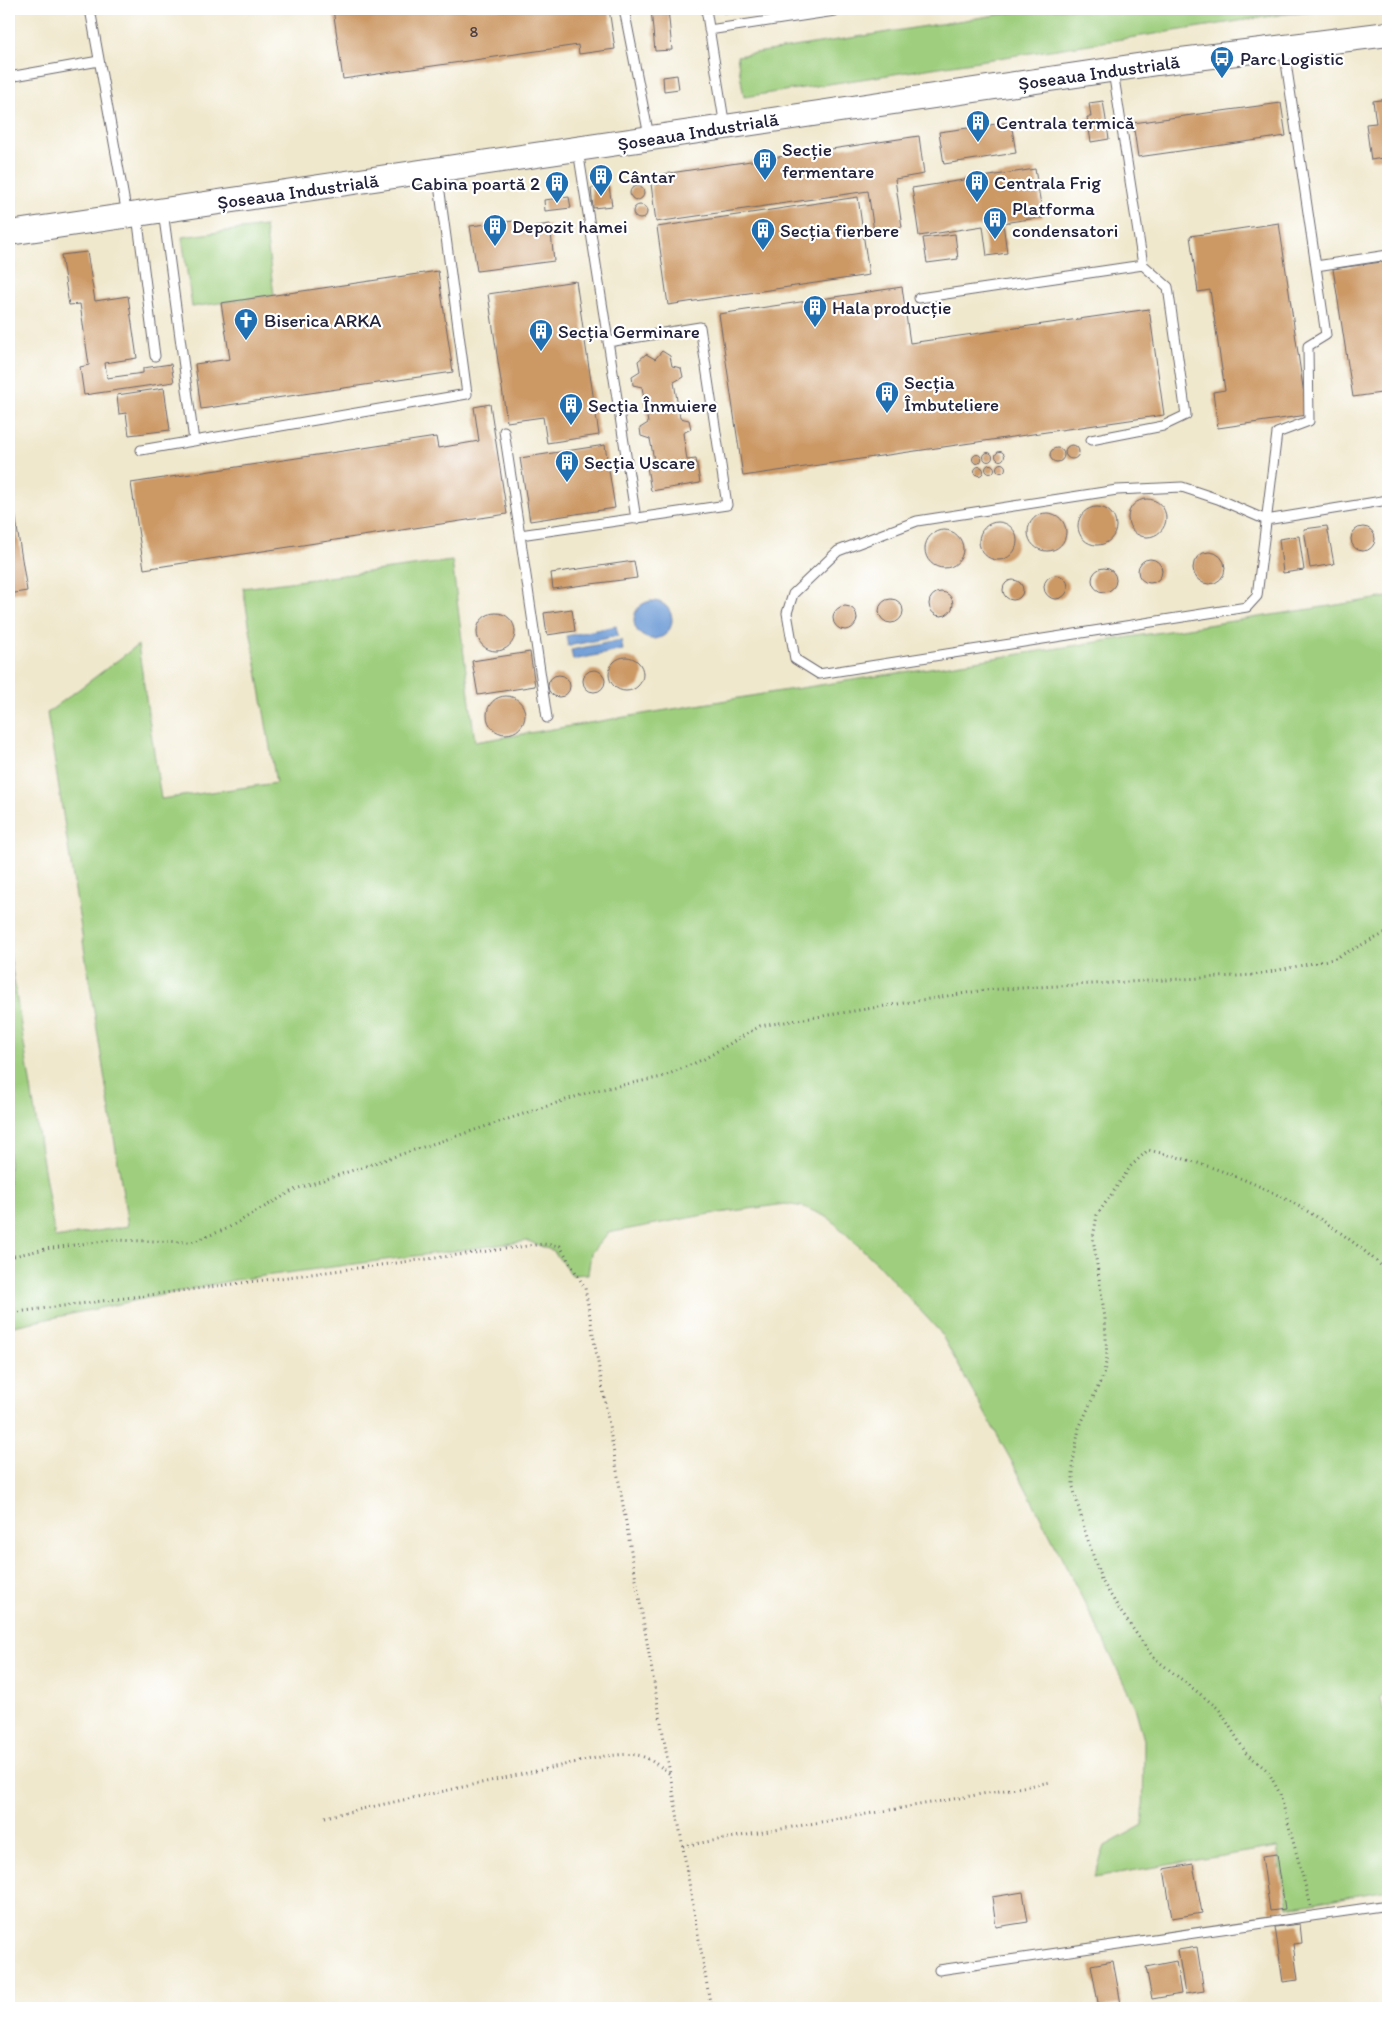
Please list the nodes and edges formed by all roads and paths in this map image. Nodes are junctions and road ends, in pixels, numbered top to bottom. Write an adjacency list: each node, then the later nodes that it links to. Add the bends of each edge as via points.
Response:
1 (90, 9): 8 (lane)
2 (624, 9): 12 (lane)
3 (706, 9): 5 (lane)
4 (848, 9): 5 (lane)
5 (709, 30): 11 (lane)
6 (1388, 34): 7 (street, Șoseaua Industrială)
7 (1284, 46): 9 (street, Șoseaua Industrială); 20 (lane)
8 (99, 61): 10 (lane); 16 (lane)
9 (1113, 70): 11 (street, Șoseaua Industrială); 19 (lane)
10 (9, 77)
11 (725, 127): 12 (street, Șoseaua Industrială)
12 (650, 139): 13 (street, Șoseaua Industrială)
13 (578, 149): 14 (street, Șoseaua Industrială); 22 (lane)
14 (437, 170): 15 (street, Șoseaua Industrială); 26 (lane, via 467,394)
15 (163, 211): 16 (street, Șoseaua Industrială); 26 (lane)
16 (132, 215): 17 (street, Șoseaua Industrială); 23 (lane)
17 (9, 233)
18 (1388, 255): 20 (lane)
19 (1143, 265): 21 (lane); 25 (lane, via 1168,287 1186,414 1163,426)
20 (1316, 266): 30 (lane, via 1326,335 1308,346 1309,421 1277,433)
21 (919, 298)
22 (608, 342): 29 (lane); 29 (lane, via 700,327 727,505)
23 (155, 356)
24 (504, 431): 31 (lane)
25 (1091, 440)
26 (194, 441): 27 (lane)
27 (140, 450)
28 (1388, 500): 30 (lane)
29 (636, 519): 31 (lane)
30 (1266, 520): 30 (lane, via 1258,596 1248,607 819,674 795,659 787,613 794,594 838,551 917,521 1117,490 1182,487)
31 (520, 535): 32 (lane)
32 (547, 718)
33 (1388, 932): 34 (path, via 1333,959 1254,975 985,990 760,1026 704,1059 662,1077 593,1091 296,1189 226,1229 192,1242 111,1240)
34 (9, 1257)
35 (1388, 1272): 42 (path, via 1363,1247 1273,1191 1182,1158 1148,1150 1131,1166 1097,1215 1093,1238 1105,1318 1107,1358 1103,1376 1079,1428 1073,1463 1073,1487 1085,1531 1101,1579 1153,1657 1219,1709 1246,1753 1268,1771 1280,1794)
36 (9, 1313): 37 (path, via 543,1244 560,1246 585,1288)
37 (670, 1774): 39 (path, via 637,1754 605,1756); 40 (path)
38 (1051, 1782): 40 (path)
39 (325, 1817)
40 (683, 1846): 44 (path)
41 (1388, 1905): 42 (lane)
42 (1314, 1916): 43 (lane)
43 (939, 1970)
44 (711, 2008)

